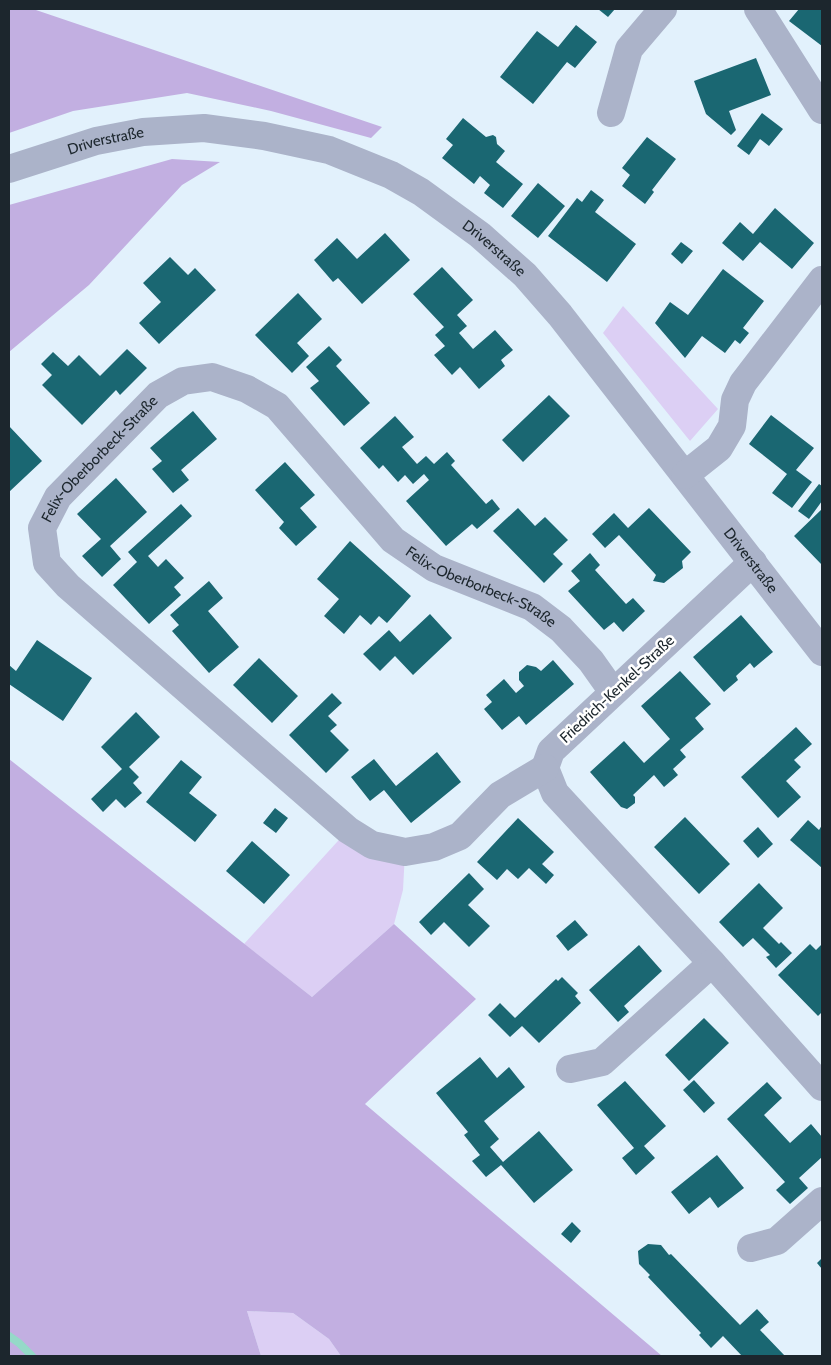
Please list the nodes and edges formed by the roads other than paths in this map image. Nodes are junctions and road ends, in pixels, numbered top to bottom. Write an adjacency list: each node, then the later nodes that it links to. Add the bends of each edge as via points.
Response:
1 (663, 9): 4 (street, via 629,49)
2 (758, 9): 3 (street)
3 (822, 110)
4 (612, 113)
5 (9, 168): 7 (street, Driverstraße, via 96,141 143,132 204,128 264,136 329,150 391,175 421,192 480,235 524,275 560,315)
6 (822, 280): 7 (street, via 743,383 736,400 732,426 719,448)
7 (684, 475): 8 (street, Driverstraße)
8 (753, 562): 9 (street, Driverstraße); 10 (street, Friedrich-Kenkel-Straße)
9 (822, 652)
10 (613, 692): 11 (street, Friedrich-Kenkel-Straße, via 551,751); 11 (street, Felix-Oberborbeck-Straße, via 591,661 561,629 532,607 434,568 393,540 277,406 247,389 212,377 183,381 158,395 58,497 42,528 47,563 68,586 348,830 372,845 405,852 434,847 460,836 500,796)
11 (545, 768): 12 (street, via 555,793)
12 (712, 963): 13 (street, via 602,1062); 14 (street)
13 (570, 1069)
14 (822, 1087)
15 (822, 1201): 16 (street, via 777,1241)
16 (751, 1248)

